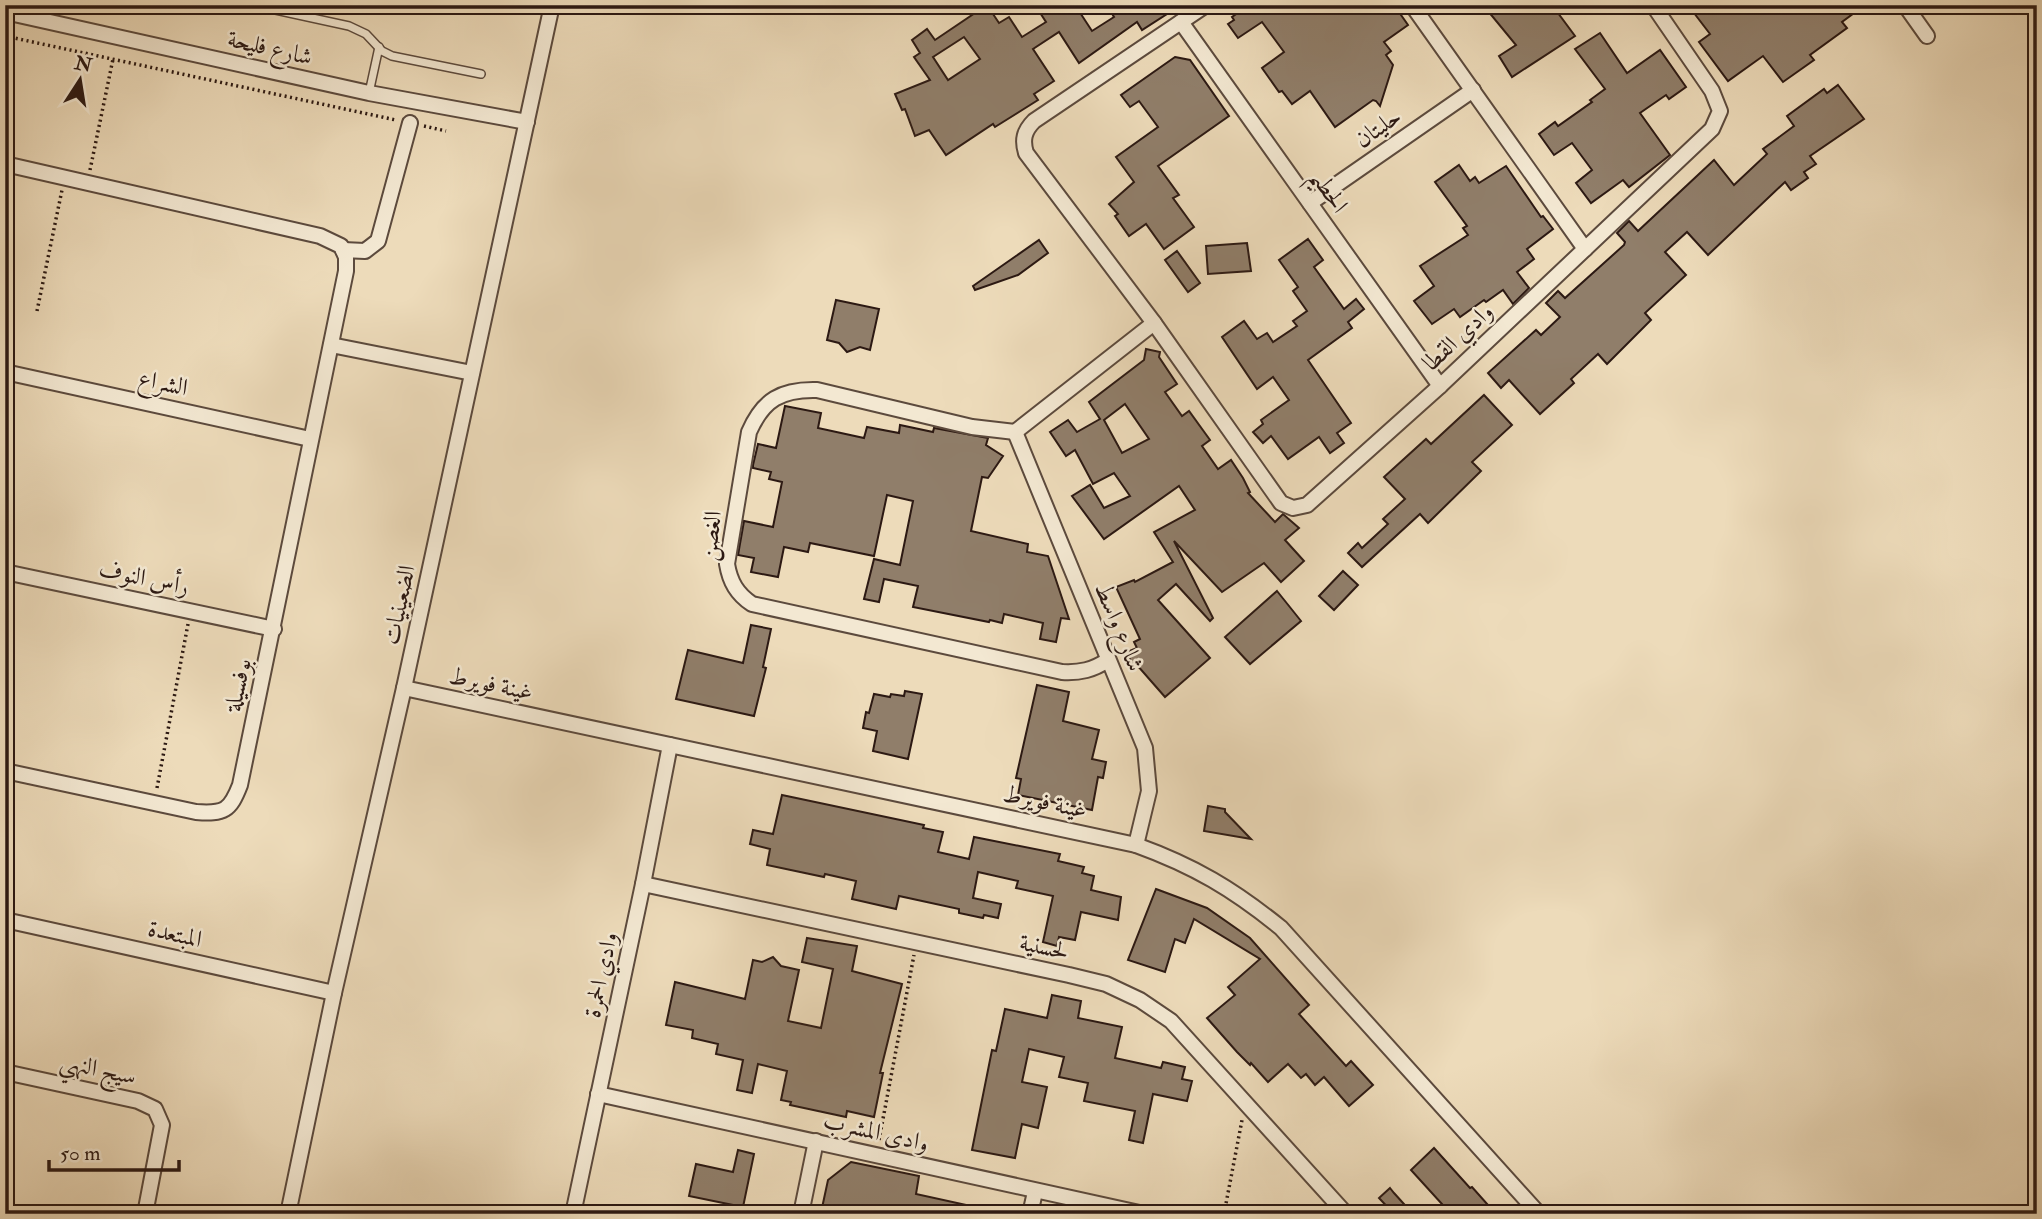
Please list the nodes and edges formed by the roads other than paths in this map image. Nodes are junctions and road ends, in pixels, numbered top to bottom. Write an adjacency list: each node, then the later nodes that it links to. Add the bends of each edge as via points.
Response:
1 (252, 5): 10 (lane, via 349,26)
2 (552, 5): 14 (street, الضعينيات)
3 (1206, 5): 8 (street, وادي القطا)
4 (1412, 5): 12 (street)
5 (1653, 5): 18 (street, وادي القطا, via 1713,91 1720,111 1713,129)
6 (1905, 5): 9 (street)
7 (5, 12): 13 (street, شارع فليحة)
8 (1181, 22): 17 (street, الحطيم); 20 (street, وادي القطا, via 1034,121 1024,135 1026,153)
9 (1927, 36)
10 (379, 47): 11 (lane, via 391,56); 13 (lane)
11 (481, 74)
12 (1473, 90): 17 (street, حليتان); 18 (street)
13 (369, 93): 14 (street, شارع فليحة)
14 (527, 122): 23 (street, الضعينيات)
15 (411, 123): 19 (street, via 378,241 366,251)
16 (5, 164): 19 (street, via 320,236)
17 (1310, 203): 24 (street, الحطيم)
18 (1585, 249): 24 (street, وادي القطا)
19 (343, 250): 21 (street, بوفسيلة, via 346,271)
20 (1154, 323): 24 (street, وادي القطا, via 1281,503 1293,508 1307,505); 25 (street)
21 (331, 345): 23 (street); 26 (street, بوفسيلة)
22 (5, 372): 26 (street, الشراع)
23 (472, 373): 30 (street, الضعينيات)
24 (1440, 386)
25 (1015, 432): 29 (street, شارع واسط); 29 (street, الغصن, via 972,427 817,390 782,394 756,416 749,432 727,564 732,583 752,604 1062,672 1078,673)
26 (310, 439): 28 (street, بوفسيلة)
27 (5, 572): 28 (street, رأس النوف)
28 (274, 629): 32 (street, بوفسيلة, via 240,785 226,810 197,812)
29 (1108, 660): 33 (street, شارع واسط, via 1148,765 1149,791)
30 (404, 688): 31 (street, غينة فويرط); 36 (street, الضعينيات)
31 (670, 745): 33 (street, غينة فويرط); 34 (street, وادي الحمرة)
32 (5, 771)
33 (1136, 845): 48 (street, غينة فويرط, via 1213,878 1281,928)
34 (643, 884): 38 (street, وادي الحمرة); 47 (street, لحسنية, via 1106,984 1171,1021)
35 (5, 920): 36 (street, المبتعدة)
36 (334, 993): 42 (street, الضعينيات)
37 (5, 1072): 41 (street, سيج النهي, via 155,1108 162,1125)
38 (598, 1094): 39 (street, وادى المشرب); 43 (street, وادي الحمرة)
39 (816, 1141): 40 (street, وادى المشرب); 44 (street)
40 (1035, 1192): 45 (street); 46 (street, وادى المشرب)
41 (145, 1214)
42 (288, 1214)
43 (573, 1214)
44 (801, 1214)
45 (1030, 1214)
46 (1144, 1214)
47 (1346, 1214)
48 (1539, 1214)

